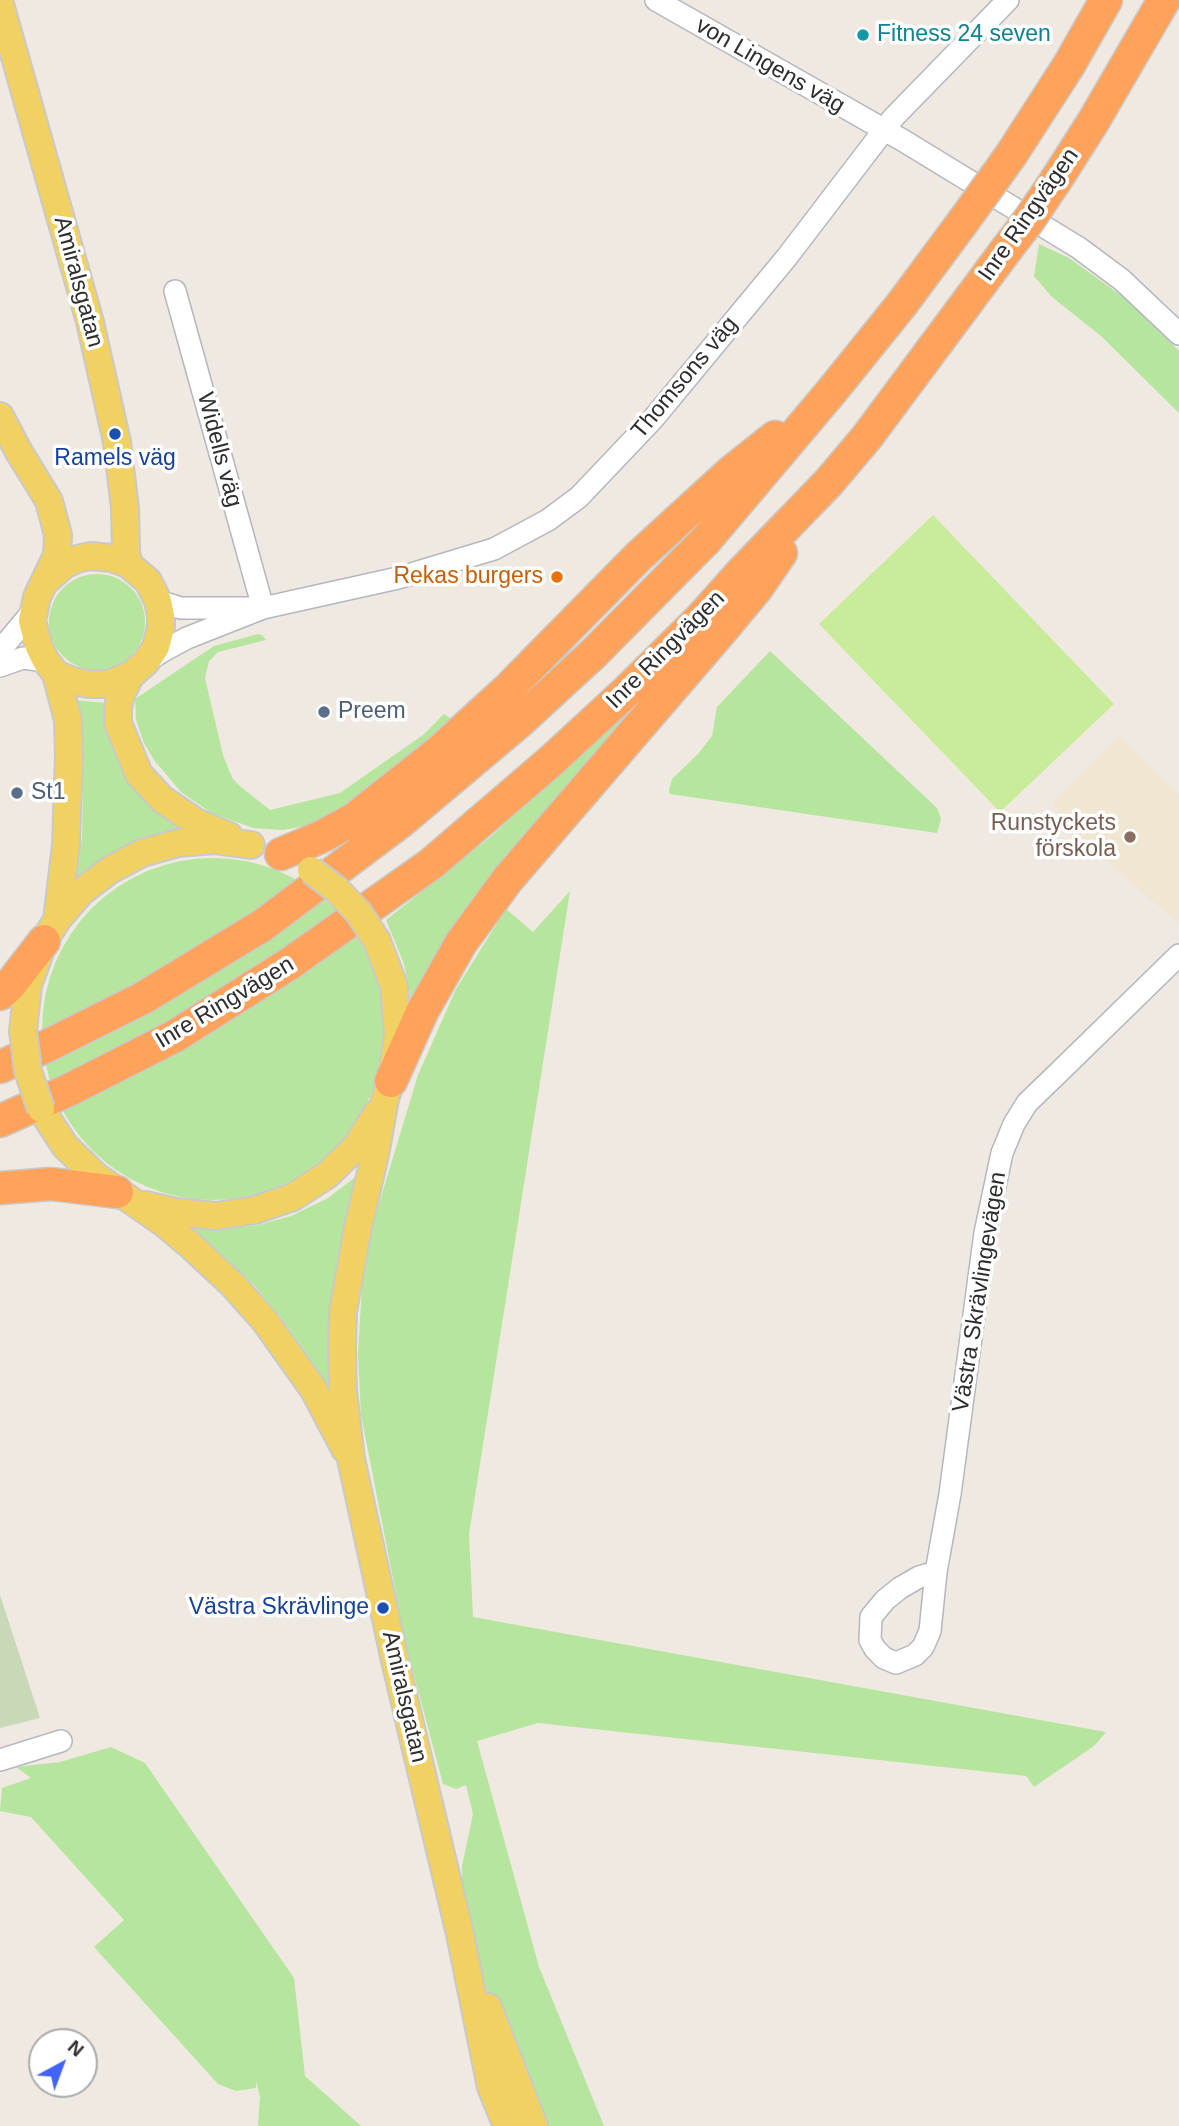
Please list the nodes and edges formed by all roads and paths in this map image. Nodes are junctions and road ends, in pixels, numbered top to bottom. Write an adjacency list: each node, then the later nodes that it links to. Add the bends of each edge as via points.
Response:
1 (656, 0): 6 (street, von Lingens väg)
2 (1008, 0): 6 (street, Thomsons väg)
3 (1106, 0): 9 (highway, Inre Ringvägen, bridge, via 1011,155)
4 (1164, 0): 15 (highway, Inre Ringvägen, bridge, via 1029,220 867,438)
5 (0, 4): 11 (main road, Amiralsgatan, via 90,322 117,442)
6 (884, 130): 8 (street, von Lingens väg, via 1079,248); 14 (street, Thomsons väg, via 787,257 653,419 579,497 548,520 484,553)
7 (176, 291): 14 (street, Widells väg)
8 (1179, 334)
9 (831, 392): 21 (highway, via 731,472 638,557 440,751 354,819); 25 (highway, Inre Ringvägen, via 706,540 593,654 399,823 263,925 143,998)
10 (0, 416): 12 (main road, via 49,501 56,525 57,555)
11 (128, 564): 12 (main road, via 103,556 77,559 53,573); 13 (main road, via 148,581)
12 (37, 599): 16 (street); 18 (main road, Amiralsgatan, via 32,621 35,638)
13 (158, 601): 14 (street, Thomsons väg, via 181,608); 19 (main road, Amiralsgatan, via 161,627 156,647)
14 (263, 608): 19 (street, Thomsons väg, via 187,638)
15 (712, 624): 26 (highway, via 461,943 422,1012); 27 (highway, Inre Ringvägen, via 628,690 420,872 289,964 175,1036)
16 (0, 647)
17 (0, 666): 18 (street, via 23,658)
18 (51, 668): 19 (main road, via 88,684 108,684); 22 (main road, Amiralsgatan, via 68,720 69,756 66,845)
19 (139, 669): 20 (main road, Amiralsgatan, via 121,694 118,723 139,774 162,799 196,822)
20 (251, 845): 21 (main road, Amiralsgatan); 22 (main road, Amiralsgatan, via 202,841 142,853 81,892)
21 (281, 854): 26 (main road, Amiralsgatan, bridge, via 337,890 377,941 394,986 398,1034)
22 (51, 931): 24 (highway); 29 (main road, Amiralsgatan, bridge, via 28,985 23,1031 28,1071 41,1108 65,1146)
23 (1179, 955): 31 (street, Västra Skrävlingevägen, via 1027,1104 1002,1153 981,1261)
24 (0, 995)
25 (0, 1067)
26 (388, 1090): 29 (main road, Amiralsgatan, via 356,1147 327,1175 293,1197 255,1210 216,1216 176,1212); 30 (main road, Amiralsgatan, via 343,1312 343,1391)
27 (0, 1121)
28 (0, 1188): 29 (highway, via 51,1184)
29 (126, 1197): 30 (main road, Amiralsgatan, via 190,1245 265,1321 314,1390)
30 (351, 1459): 34 (main road, Amiralsgatan)
31 (936, 1572)
32 (61, 1741): 33 (street)
33 (0, 1760)
34 (460, 1934): 35 (main road, Amiralsgatan); 38 (main road, Amiralsgatan)
35 (491, 2087): 36 (main road); 37 (main road, Amiralsgatan)
36 (500, 2126)
37 (507, 2126)
38 (534, 2126)

